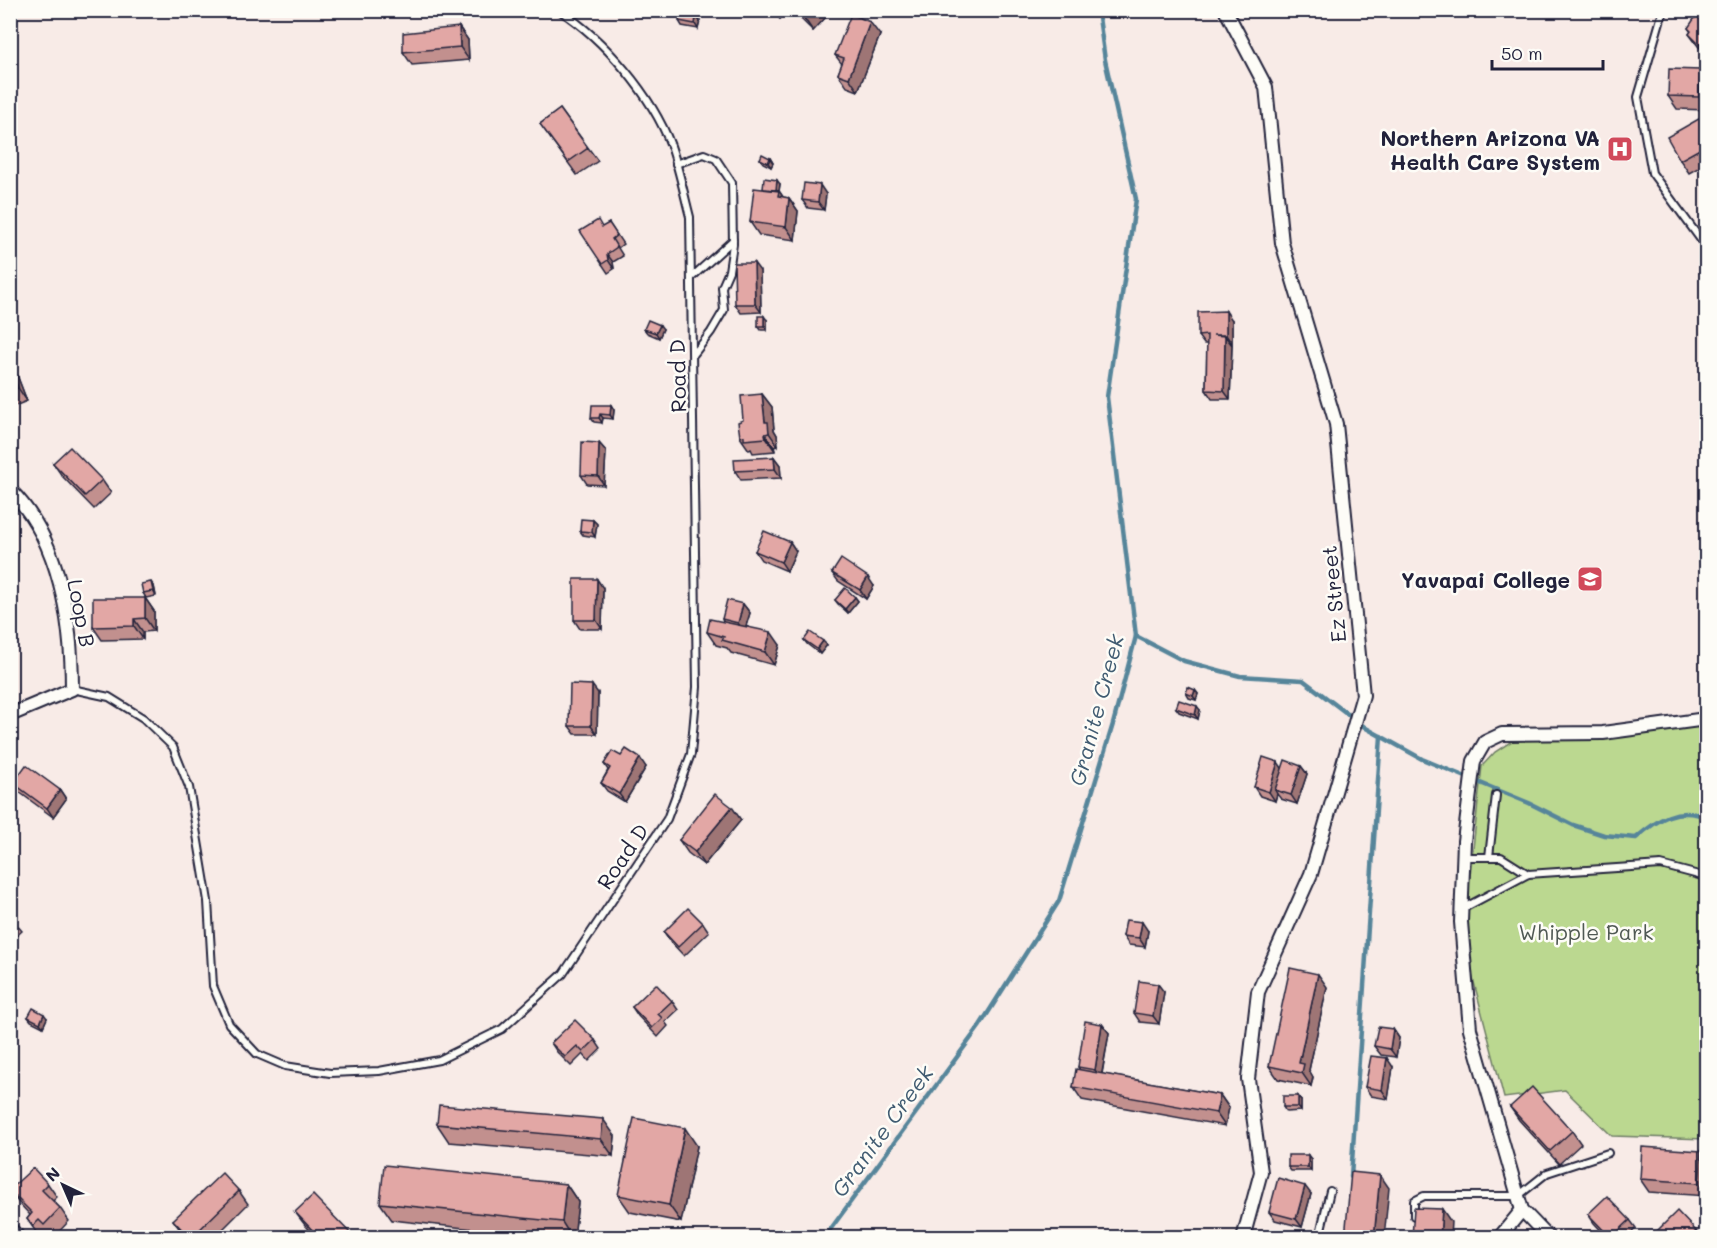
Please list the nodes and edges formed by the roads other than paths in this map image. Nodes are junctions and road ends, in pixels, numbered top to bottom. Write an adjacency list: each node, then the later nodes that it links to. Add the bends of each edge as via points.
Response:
1 (559, 10): 4 (lane, Road D, via 580,24 637,84)
2 (1665, 10): 6 (lane, via 1638,96 1640,108 1652,173)
3 (1226, 11): 26 (street, Ez Street, via 1266,87 1282,243 1336,424 1363,695 1311,874 1258,992 1248,1079 1260,1172)
4 (676, 164): 5 (lane, via 704,154 716,159 732,183); 7 (lane, Road D, via 690,217)
5 (733, 240): 7 (lane); 8 (lane, via 729,271 722,287 724,310)
6 (1707, 243)
7 (692, 277): 8 (lane, Road D)
8 (693, 354): 10 (lane, Road D, via 697,687 691,754 667,819 563,974 502,1029 439,1060 379,1071 330,1073 285,1066 257,1054 229,1024 213,986 208,901 189,787 173,747 143,718 109,698)
9 (10, 490): 10 (street, Loop B, via 23,503 46,548 66,606)
10 (72, 689): 11 (street)
11 (10, 715)
12 (1707, 719): 14 (street, via 1603,733 1502,734 1485,742 1474,761)
13 (1496, 795): 15 (lane)
14 (1464, 857): 15 (lane); 18 (street)
15 (1489, 857): 16 (lane, via 1501,857)
16 (1528, 874): 17 (lane, via 1661,865); 18 (lane)
17 (1707, 877)
18 (1462, 909): 21 (street, via 1470,1029)
19 (1608, 1153): 21 (lane, via 1547,1173)
20 (1330, 1191): 27 (lane)
21 (1518, 1196): 22 (street); 24 (lane, via 1424,1196 1414,1201)
22 (1522, 1210): 28 (street); 29 (street)
23 (10, 1224): 25 (lane)
24 (1413, 1228)
25 (23, 1238)
26 (1243, 1238)
27 (1319, 1238)
28 (1499, 1238)
29 (1549, 1238)

